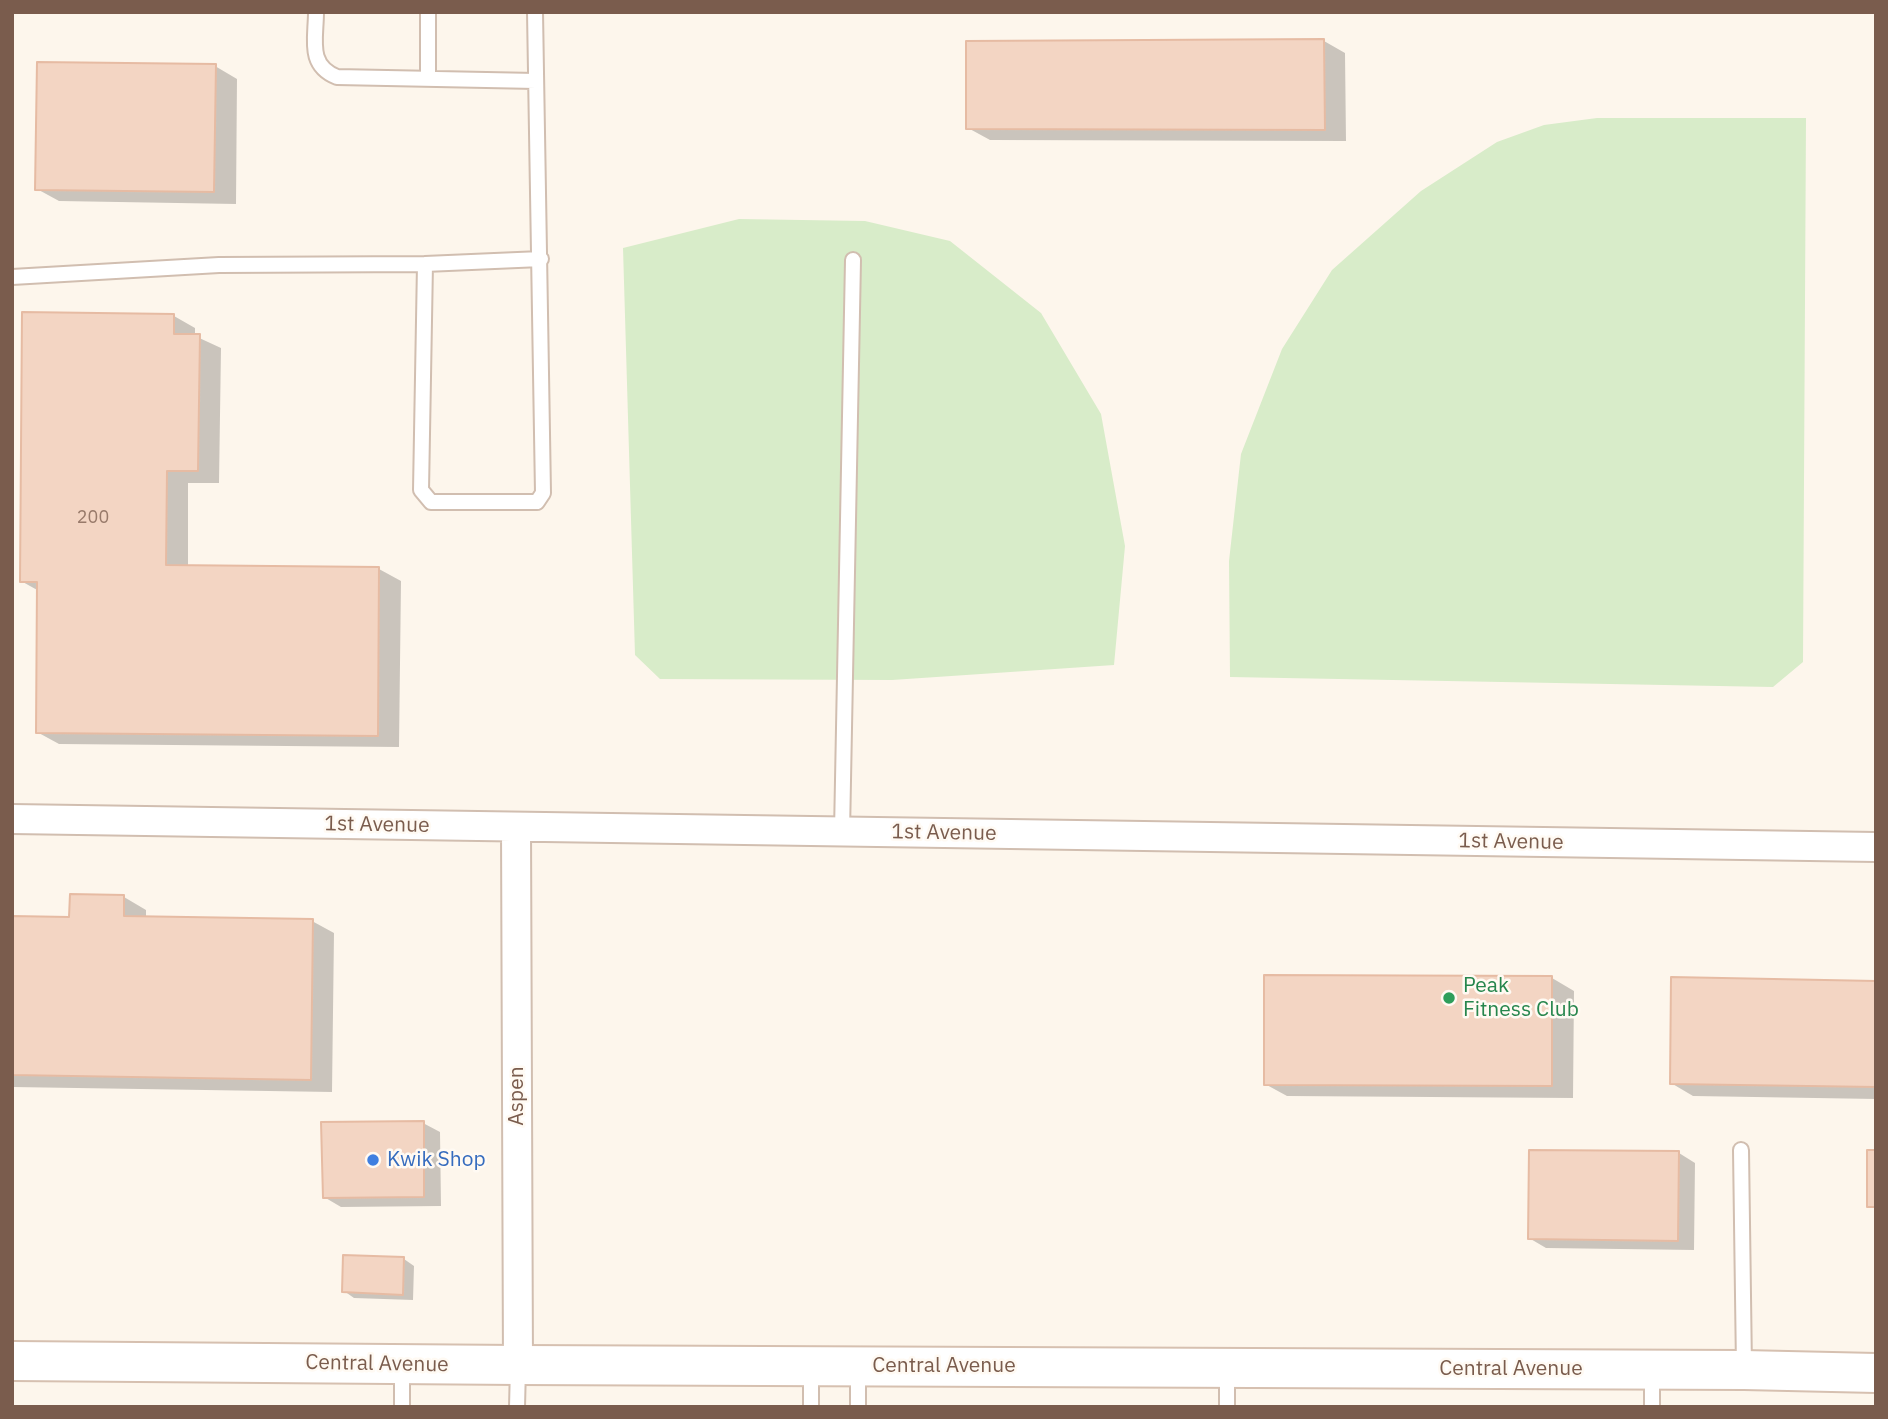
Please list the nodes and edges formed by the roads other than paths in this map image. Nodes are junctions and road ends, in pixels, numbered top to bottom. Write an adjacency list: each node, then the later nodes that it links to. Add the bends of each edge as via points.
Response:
1 (316, 12): 4 (lane, via 315,59 326,73)
2 (428, 12): 4 (lane)
3 (535, 12): 5 (lane)
4 (428, 78): 5 (lane)
5 (536, 81): 6 (lane)
6 (541, 259): 8 (lane); 8 (lane, via 543,493 537,502 431,502 421,489)
7 (853, 260): 12 (lane)
8 (425, 264): 9 (lane, via 219,265)
9 (12, 277)
10 (12, 819): 11 (street, 1st Avenue)
11 (516, 827): 12 (street, 1st Avenue); 17 (street, Aspen)
12 (842, 832): 13 (street, 1st Avenue)
13 (1876, 847)
14 (1741, 1150): 21 (lane)
15 (12, 1361): 16 (street, Central Avenue)
16 (402, 1363): 17 (street, Central Avenue); 24 (lane)
17 (519, 1365): 18 (street, Central Avenue); 25 (lane)
18 (811, 1365): 19 (street, Central Avenue); 26 (lane)
19 (858, 1365): 20 (street, Central Avenue); 27 (lane)
20 (1227, 1368): 23 (street, Central Avenue); 28 (lane)
21 (1744, 1370): 22 (street, Central Avenue); 23 (street, Central Avenue)
22 (1876, 1373)
23 (1652, 1388)
24 (402, 1407)
25 (517, 1407)
26 (811, 1407)
27 (858, 1407)
28 (1227, 1407)

